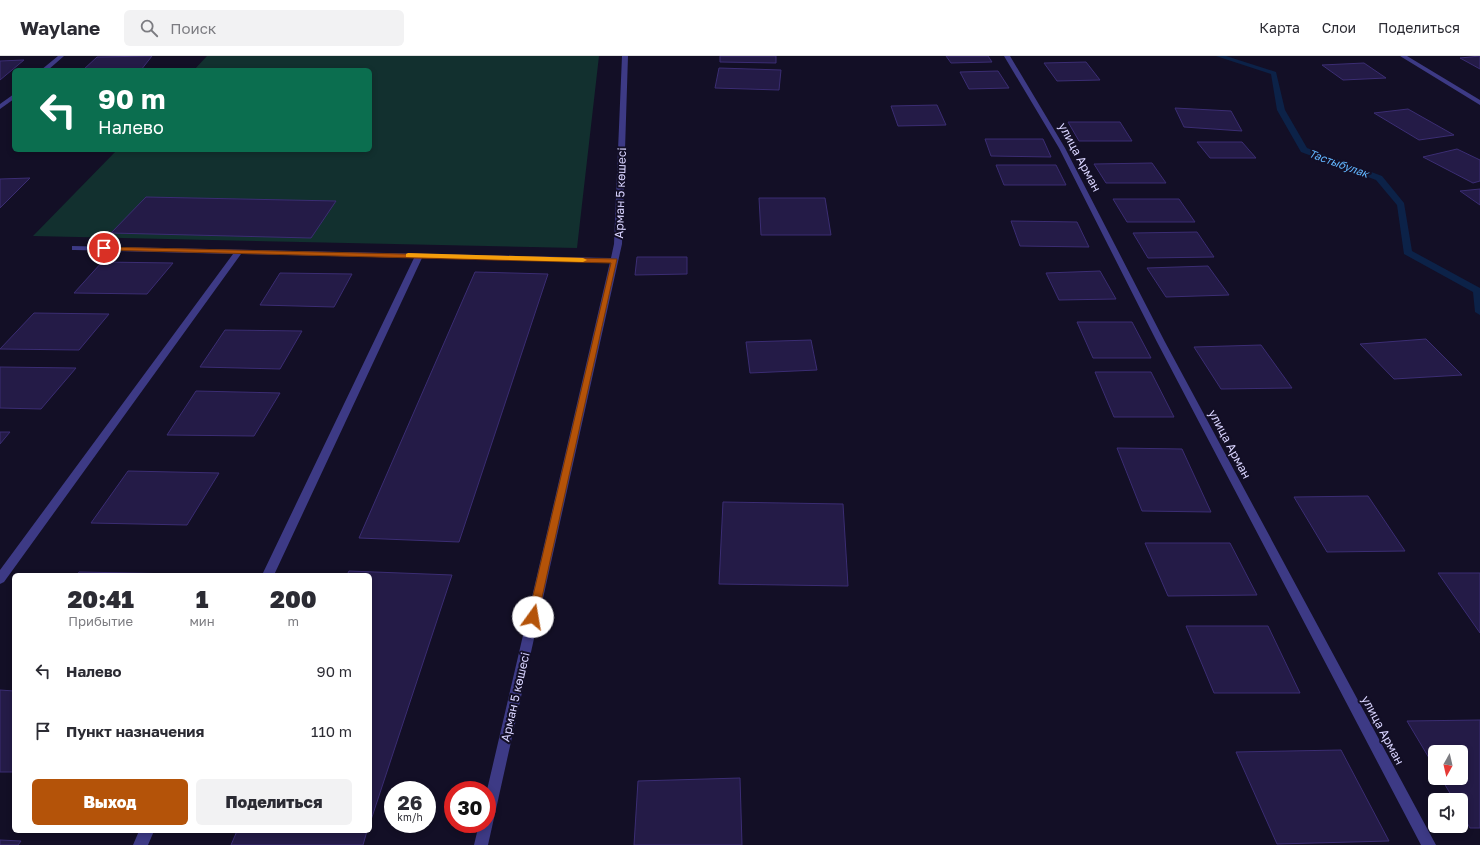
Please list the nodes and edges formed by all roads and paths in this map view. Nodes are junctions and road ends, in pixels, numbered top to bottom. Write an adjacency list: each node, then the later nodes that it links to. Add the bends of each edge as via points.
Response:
1 (61, 56): 5 (street)
2 (625, 56): 12 (street, Арман 5 көшесі, via 618,244)
3 (1007, 56): 20 (street, улица Арман, via 1062,148 1161,342)
4 (1403, 56): 7 (street)
5 (46, 68)
6 (12, 98): 8 (street)
7 (1480, 103)
8 (0, 107)
9 (75, 248): 10 (street)
10 (239, 251): 11 (street); 14 (street)
11 (419, 255): 12 (street); 13 (street)
12 (615, 260): 15 (street, Арман 5 көшесі)
13 (269, 573)
14 (0, 579)
15 (496, 781)
16 (146, 833): 18 (street)
17 (484, 833): 19 (street)
18 (140, 845)
19 (481, 845)
20 (1429, 845)

